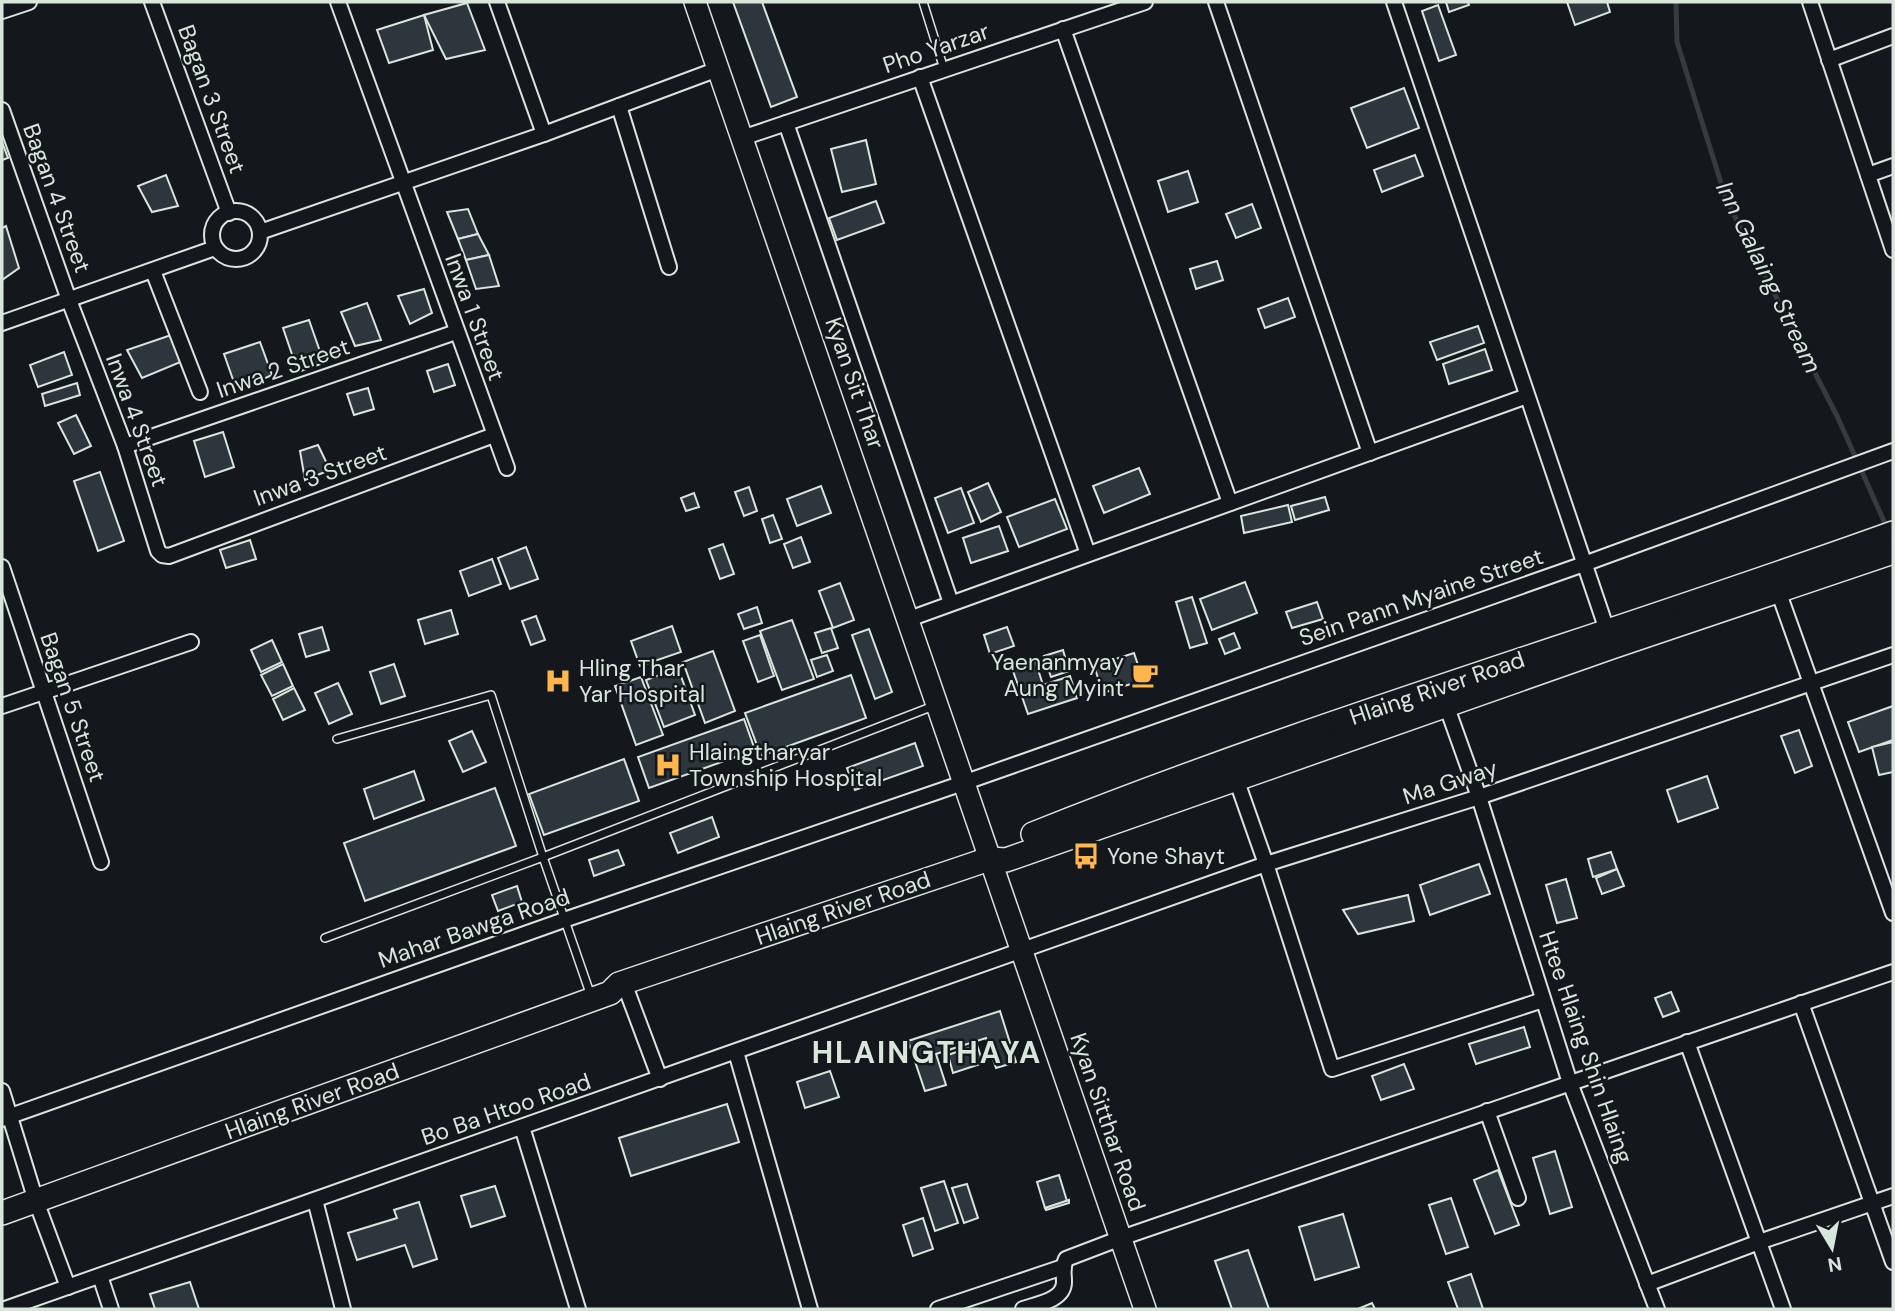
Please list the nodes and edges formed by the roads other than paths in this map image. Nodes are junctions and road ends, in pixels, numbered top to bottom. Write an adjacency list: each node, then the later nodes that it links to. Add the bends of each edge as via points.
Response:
1 (29, 2): 11 (street)
2 (152, 2): 26 (street, Bagan 3 Street)
3 (338, 2): 25 (street, Inwa 1 Street)
4 (497, 2): 21 (street)
5 (695, 2): 15 (main road, Kyan Sit Thar)
6 (923, 2): 16 (lane)
7 (1144, 2): 12 (street, Pho Yarzar)
8 (1216, 2): 40 (street)
9 (1810, 2): 14 (street)
10 (1397, 3): 36 (street)
11 (2, 11)
12 (1063, 29): 16 (street, Pho Yarzar); 42 (street)
13 (1893, 36): 14 (street)
14 (1829, 60): 24 (street)
15 (718, 69): 18 (street); 22 (main road, Kyan Sit Thar)
16 (944, 69): 17 (street, Pho Yarzar)
17 (920, 77): 20 (street, Pho Yarzar); 44 (street)
18 (619, 106): 21 (street); 30 (street)
19 (2, 110): 32 (street, Bagan 4 Street)
20 (786, 123): 22 (street, Pho Yarzar); 49 (street)
21 (544, 134): 25 (street)
22 (742, 138): 50 (main road, Kyan Sit Thar)
23 (1893, 166): 24 (street)
24 (1868, 175): 29 (street)
25 (401, 182): 27 (street); 34 (street, Inwa 1 Street)
26 (229, 213): 27 (street, via 252,217); 28 (street, via 221,216 212,230)
27 (260, 232): 28 (street, via 257,248 244,258 228,258)
28 (215, 248): 31 (street)
29 (1893, 250)
30 (669, 267)
31 (153, 271): 32 (street); 35 (street)
32 (69, 300): 33 (street); 38 (street, Inwa 4 Street)
33 (2, 323)
34 (456, 332): 37 (street, Inwa 1 Street); 38 (street, Inwa 2 Street)
35 (200, 393)
36 (1527, 396): 40 (street); 46 (street)
37 (494, 435): 41 (street, Inwa 1 Street); 45 (street, Inwa 3 Street)
38 (125, 446): 45 (street, Inwa 4 Street)
39 (1893, 451): 46 (street, Sein Pann Myaine Street)
40 (1370, 453): 42 (street)
41 (507, 468)
42 (1230, 503): 44 (street)
43 (1888, 544): 48 (main road, Hlaing River Road)
44 (1088, 554): 49 (street)
45 (162, 555)
46 (1584, 564): 51 (street); 61 (street, Sein Pann Myaine Street)
47 (2, 567): 55 (street, Bagan 5 Street)
48 (1776, 583): 51 (main road, Hlaing River Road); 54 (street)
49 (951, 603): 50 (street)
50 (909, 619): 57 (main road, Kyan Sit Thar)
51 (1610, 639): 56 (main road, Hlaing River Road)
52 (191, 642): 55 (street)
53 (1893, 655): 54 (street, Ma Gway)
54 (1814, 684): 62 (street, Ma Gway); 67 (street)
55 (44, 691): 58 (street); 65 (street, Bagan 5 Street)
56 (1443, 696): 60 (main road, Hlaing River Road); 62 (street, Htee Hlaing Shin Hlaing)
57 (937, 705): 61 (main road, Kyan Sit Thar); 63 (lane)
58 (2, 706)
59 (337, 739): 63 (lane, via 491,695)
60 (1233, 770): 64 (main road, Hlaing River Road, via 1006,860); 66 (street)
61 (963, 783): 64 (main road, Kyan Sit Thar); 68 (street, Mahar Bawga Road)
62 (1479, 797): 66 (street, Ma Gway); 74 (street, Htee Hlaing Shin Hlaing)
63 (543, 857): 68 (lane); 69 (lane)
64 (989, 859): 70 (main road, Kyan Sitthar Road); 72 (main road, Hlaing River Road)
65 (101, 862)
66 (1266, 864): 70 (street, Ma Gway); 74 (street, via 1332,1069)
67 (1893, 913)
68 (564, 920): 73 (lane); 82 (street, Mahar Bawga Road)
69 (325, 938)
70 (1021, 951): 77 (street, Bo Ba Htoo Road); 91 (main road, Kyan Sitthar Road)
71 (1893, 972): 75 (street)
72 (621, 984): 73 (main road, Hlaing River Road, via 607,981); 78 (street)
73 (590, 994): 84 (main road, Hlaing River Road)
74 (1543, 1000): 79 (street, Htee Hlaing Shin Hlaing)
75 (1801, 1003): 76 (street); 89 (street)
76 (1687, 1042): 79 (street); 92 (street)
77 (736, 1052): 78 (street, Bo Ba Htoo Road); 102 (street)
78 (660, 1079): 83 (street, Bo Ba Htoo Road)
79 (1570, 1083): 81 (street); 96 (street, Htee Hlaing Shin Hlaing)
80 (2, 1091): 82 (street)
81 (1487, 1111): 87 (street); 91 (street)
82 (6, 1118): 84 (street)
83 (522, 1128): 88 (street, Bo Ba Htoo Road); 101 (street)
84 (34, 1194): 86 (main road, Hlaing River Road); 90 (main road, Hlaing River Road); 97 (street)
85 (1893, 1196): 89 (street)
86 (2, 1198)
87 (1518, 1198)
88 (315, 1200): 95 (street, Bo Ba Htoo Road); 100 (street)
89 (1872, 1202): 92 (street); 93 (street)
90 (2, 1213)
91 (1121, 1238): 94 (street, via 1066,1259); 105 (main road, Kyan Sitthar Road)
92 (1759, 1242): 96 (street); 107 (street)
93 (1893, 1262)
94 (1063, 1267): 103 (street); 104 (street, via 1059,1296)
95 (100, 1276): 97 (street, Bo Ba Htoo Road); 99 (street)
96 (1647, 1284): 106 (street, Htee Hlaing Shin Hlaing)
97 (68, 1287): 98 (street, Bo Ba Htoo Road)
98 (5, 1309)
99 (111, 1309)
100 (343, 1309)
101 (578, 1309)
102 (810, 1309)
103 (938, 1309)
104 (1023, 1309)
105 (1145, 1309)
106 (1657, 1309)
107 (1783, 1309)

